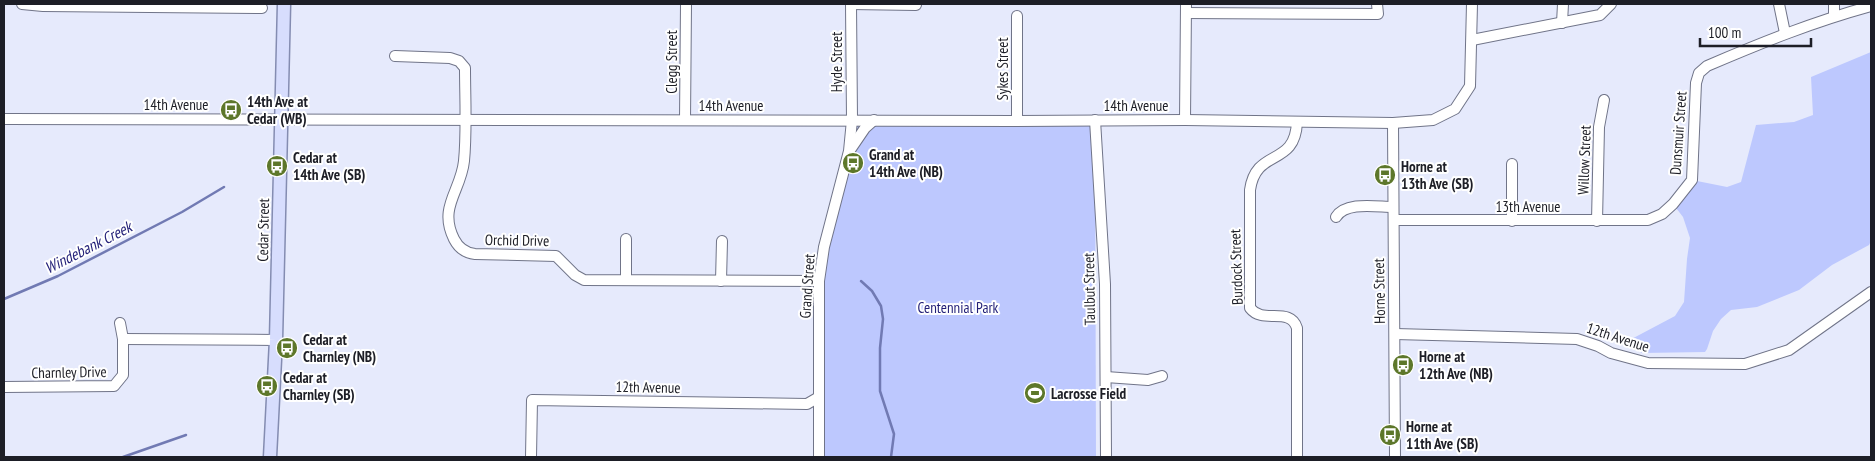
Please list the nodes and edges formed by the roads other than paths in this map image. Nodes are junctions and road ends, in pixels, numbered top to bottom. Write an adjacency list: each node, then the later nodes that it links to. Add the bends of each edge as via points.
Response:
1 (22, 4): 12 (street)
2 (284, 4): 24 (main road, Cedar Street)
3 (686, 4): 26 (street, Clegg Street)
4 (852, 4): 5 (street); 27 (street, Hyde Street)
5 (916, 4)
6 (1377, 4): 15 (street, via 1378,14)
7 (1472, 4): 20 (street)
8 (1563, 4): 18 (street)
9 (1611, 4): 18 (street, via 1600,15)
10 (1779, 4): 19 (street)
11 (1834, 4): 17 (street)
12 (43, 5): 14 (street)
13 (1871, 6): 17 (street)
14 (262, 8)
15 (1186, 9): 30 (street)
16 (1018, 16): 31 (street, Sykes Street)
17 (1834, 16): 19 (street)
18 (1562, 23): 20 (street)
19 (1785, 33): 37 (street, Dunsmuir Street, via 1707,66 1699,73 1692,180)
20 (1472, 40): 33 (street, 14th Avenue, via 1470,86 1455,109 1433,120)
21 (395, 56): 25 (street, Orchid Drive, via 455,58 462,63 465,68)
22 (1604, 100): 41 (street, Willow Street, via 1599,127)
23 (4, 119): 24 (street, 14th Avenue)
24 (282, 119): 25 (street, 14th Avenue); 51 (main road, Cedar Street)
25 (465, 120): 26 (street, 14th Avenue); 44 (street, Orchid Drive, via 463,165 447,210 447,220 458,246 475,254 552,256 579,278)
26 (686, 120): 27 (street, 14th Avenue)
27 (852, 120): 28 (street, 14th Avenue); 34 (street, Grand Street)
28 (874, 120): 31 (street, 14th Avenue); 34 (street)
29 (1095, 120): 30 (street, 14th Avenue); 31 (street, 14th Avenue); 53 (street, Taulbut Street, via 1105,284)
30 (1185, 120): 32 (street, 14th Avenue)
31 (1017, 121)
32 (1297, 122): 33 (street, 14th Avenue); 60 (street, Burdock Street, via 1293,144 1256,170 1251,181 1250,308 1260,316 1290,317 1295,321)
33 (1393, 124): 36 (street, Horne Street)
34 (848, 152): 46 (street, Grand Street, via 824,247)
35 (1512, 164): 40 (street)
36 (1393, 207): 38 (street, via 1346,208); 39 (street, Horne Street)
37 (1662, 214): 41 (street, 13th Avenue, via 1648,220)
38 (1336, 217)
39 (1394, 220): 40 (street, 13th Avenue); 49 (street, Horne Street)
40 (1512, 220): 41 (street, 13th Avenue)
41 (1597, 221)
42 (626, 239): 44 (street)
43 (722, 241): 45 (street)
44 (626, 280): 45 (street, Orchid Drive)
45 (722, 280): 46 (street, Orchid Drive)
46 (819, 281): 55 (street, Grand Street)
47 (1871, 292): 49 (street, 12th Avenue, via 1790,350 1745,364 1648,363 1577,339)
48 (120, 323): 50 (street, Charnley Drive)
49 (1395, 334): 61 (street, Horne Street)
50 (123, 339): 51 (street); 54 (street, Charnley Drive, via 123,375 114,386)
51 (276, 340): 56 (main road, Cedar Street)
52 (1162, 376): 53 (street, via 1148,380)
53 (1106, 377): 59 (street, Taulbut Street)
54 (4, 387)
55 (819, 397): 57 (street, 12th Avenue, via 807,404 532,400); 58 (street, Grand Street)
56 (270, 457)
57 (530, 457)
58 (819, 457)
59 (1106, 457)
60 (1297, 457)
61 (1396, 457)

